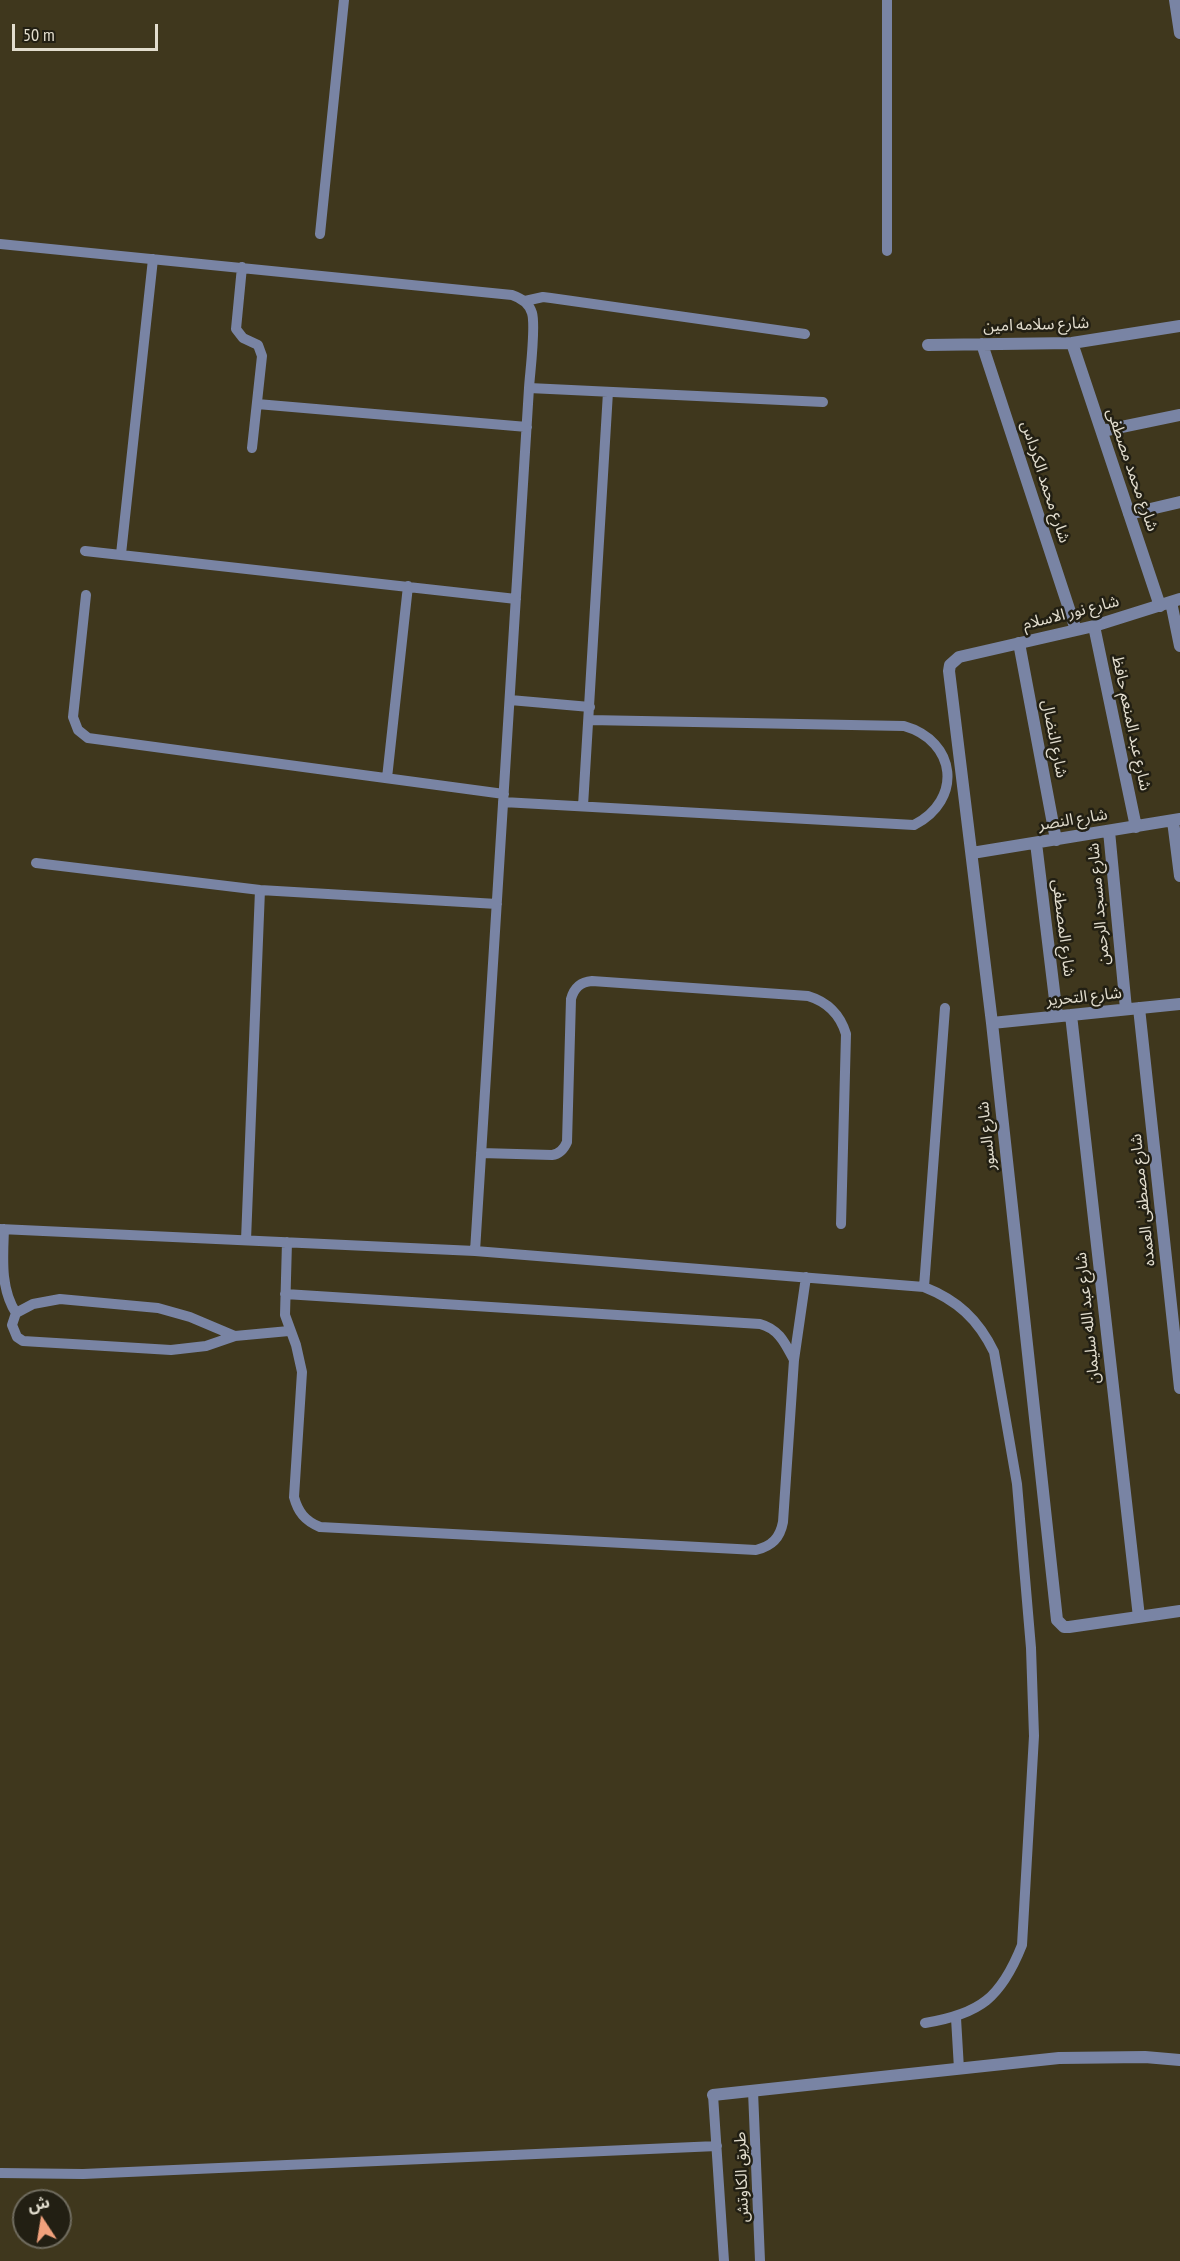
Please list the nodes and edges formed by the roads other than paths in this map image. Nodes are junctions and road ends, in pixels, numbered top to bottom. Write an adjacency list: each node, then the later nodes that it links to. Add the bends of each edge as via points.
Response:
1 (344, 0): 5 (lane)
2 (887, 0): 7 (lane)
3 (1175, 0): 4 (street)
4 (1180, 27)
5 (320, 234)
6 (0, 244): 8 (lane)
7 (887, 251)
8 (153, 259): 9 (lane); 27 (lane)
9 (242, 267): 10 (lane, via 512,294); 19 (lane, via 236,329 261,350)
10 (525, 301): 12 (lane, via 543,297); 16 (lane, via 533,318)
11 (1180, 326): 14 (street, شارع سلامه امين)
12 (804, 334)
13 (982, 344): 14 (street, شارع سلامه امين); 15 (street, شارع سلامه امين); 33 (street, شارع محمد الكرداس)
14 (1072, 344): 22 (street, شارع محمد مصطفى)
15 (928, 345)
16 (529, 388): 17 (lane); 21 (lane)
17 (608, 392): 18 (lane); 38 (lane)
18 (823, 402)
19 (257, 404): 21 (lane); 23 (lane)
20 (1180, 415): 22 (street)
21 (527, 427): 30 (lane)
22 (1102, 431): 25 (street, شارع محمد مصطفى)
23 (252, 448)
24 (1180, 502): 25 (street)
25 (1130, 514): 31 (street, شارع محمد مصطفى)
26 (85, 550): 27 (lane)
27 (121, 555): 28 (lane)
28 (408, 586): 30 (lane); 40 (lane)
29 (86, 595): 40 (lane, via 73,717 78,730 88,738)
30 (516, 599): 37 (lane)
31 (1170, 603): 32 (street, شارع نور الاسلام); 35 (street, شارع محمد مصطفى)
32 (1094, 626): 33 (street, شارع نور الاسلام); 44 (street, شارع عبد المنعم حافظ)
33 (1076, 630): 34 (street, شارع نور الاسلام)
34 (1019, 644): 36 (street, شارع نور الاسلام); 46 (street, شارع النضال)
35 (1180, 646)
36 (969, 655): 48 (street, شارع السور, via 953,661 949,671)
37 (510, 700): 38 (lane); 41 (lane)
38 (590, 707): 39 (lane)
39 (589, 720): 42 (lane); 42 (lane, via 904,726 925,734 940,750 947,782 940,804 914,825)
40 (387, 778): 41 (lane)
41 (503, 798): 42 (lane); 52 (lane)
42 (583, 806)
43 (1176, 820): 44 (street, شارع النصر); 50 (street)
44 (1136, 827): 45 (street, شارع النصر)
45 (1109, 831): 46 (street, شارع النصر); 56 (street, شارع مسجد الرحمن)
46 (1056, 840): 47 (street, شارع النصر)
47 (1035, 843): 48 (street, شارع النصر); 58 (street, شارع المصطفى)
48 (972, 853): 59 (street, شارع السور)
49 (36, 863): 51 (lane)
50 (1180, 876)
51 (261, 890): 52 (lane); 63 (lane)
52 (497, 904): 60 (lane)
53 (1180, 1004): 55 (street, شارع التحرير)
54 (945, 1008): 67 (lane)
55 (1139, 1008): 56 (street, شارع التحرير); 73 (street, شارع مصطفى العمده)
56 (1126, 1009): 57 (street, شارع التحرير)
57 (1071, 1015): 58 (street, شارع التحرير); 75 (street, شارع عبد الله سليمان)
58 (1057, 1016): 59 (street, شارع التحرير)
59 (992, 1023): 75 (street, شارع السور, via 1056,1615 1060,1624 1069,1627)
60 (481, 1153): 61 (lane, via 552,1155 565,1147 571,999 580,984 592,981 808,996 833,1009 846,1034); 65 (lane)
61 (841, 1224)
62 (2, 1229): 63 (lane); 69 (lane, via 4,1286)
63 (246, 1240): 64 (lane)
64 (287, 1242): 65 (lane); 68 (lane)
65 (475, 1251): 66 (lane)
66 (806, 1277): 67 (lane); 72 (lane)
67 (924, 1287): 76 (lane, via 959,1305 985,1334 994,1352 1017,1484 1031,1648 1034,1736 1022,1946 1013,1969 998,1990 979,2007)
68 (285, 1294): 70 (lane); 72 (lane, via 759,1324 781,1336)
69 (16, 1313): 71 (lane, via 33,1304 60,1299 158,1308); 71 (lane, via 12,1325 23,1341 171,1350 206,1346)
70 (290, 1331): 71 (lane); 72 (lane, via 302,1372 294,1497 305,1519 320,1527 764,1548 778,1538 783,1522)
71 (235, 1336)
72 (794, 1360)
73 (1180, 1388)
74 (1180, 1611): 75 (street)
75 (1139, 1617)
76 (956, 2018): 77 (lane); 79 (lane)
77 (925, 2024)
78 (1180, 2060): 79 (street, via 1059,2058)
79 (959, 2069): 80 (street)
80 (753, 2091): 81 (street); 85 (lane, طريق الكاوتش)
81 (713, 2095): 82 (lane)
82 (717, 2146): 83 (lane, via 83,2174); 84 (lane)
83 (0, 2173)
84 (724, 2261)
85 (760, 2261)

